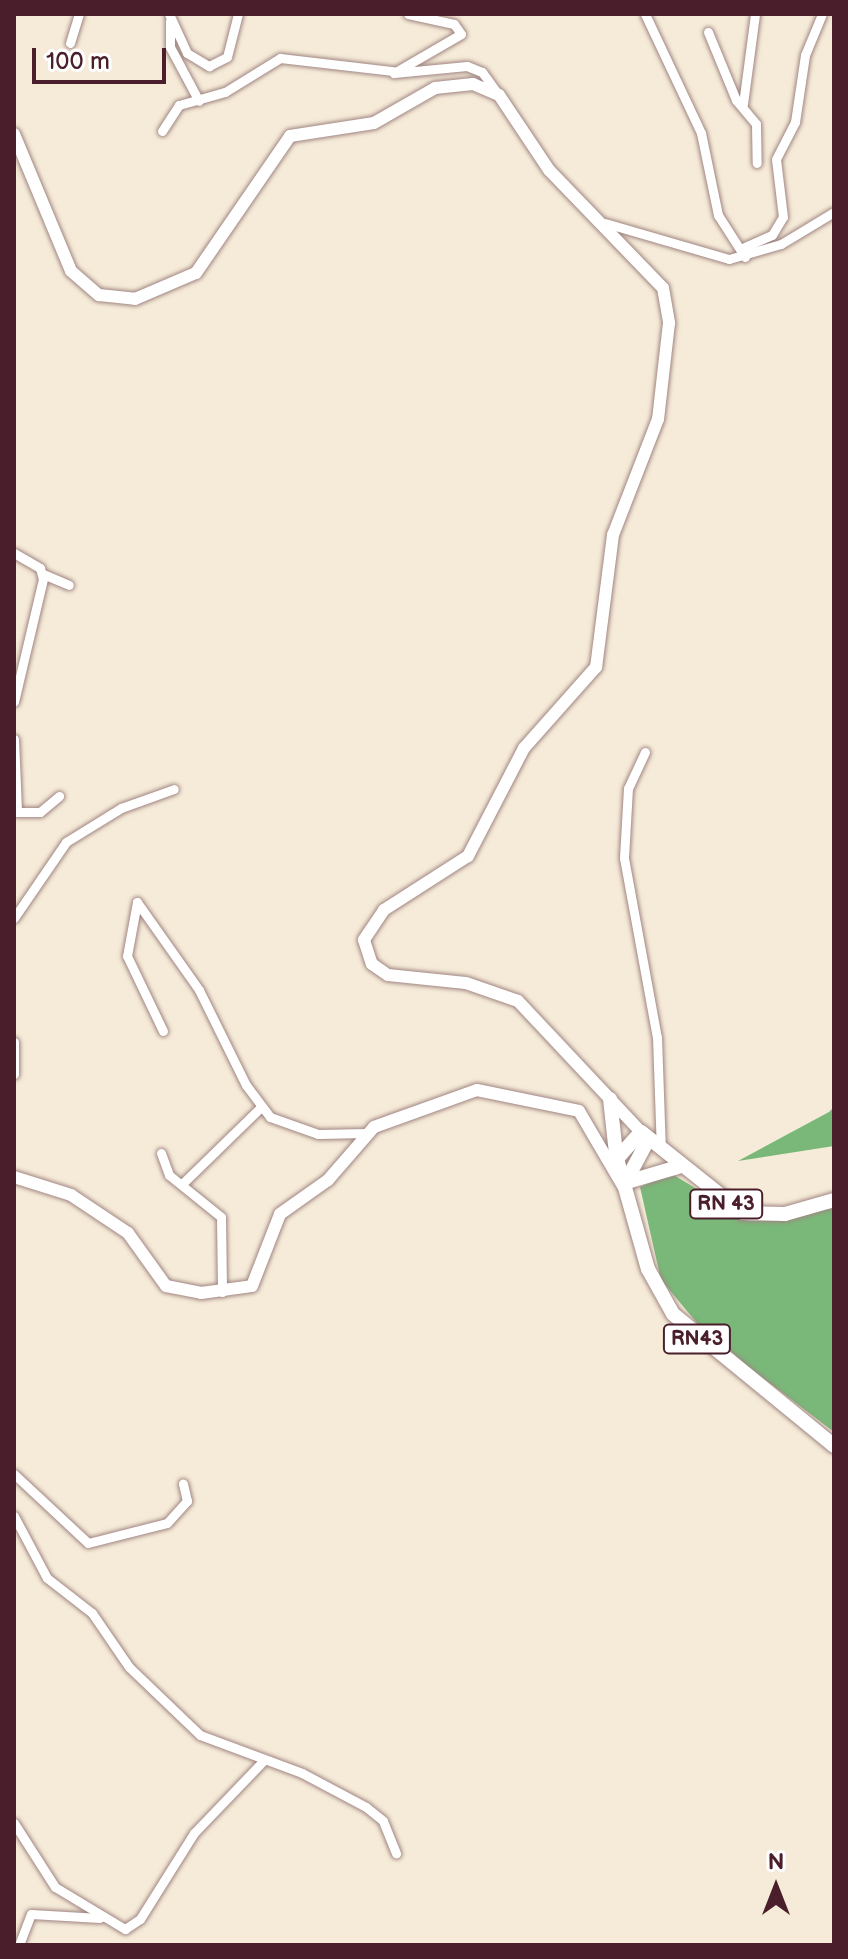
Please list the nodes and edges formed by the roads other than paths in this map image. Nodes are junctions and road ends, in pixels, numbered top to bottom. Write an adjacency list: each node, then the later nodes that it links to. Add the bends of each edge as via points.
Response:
1 (79, 14): 9 (street)
2 (238, 14): 7 (street, via 227,57 209,66 187,53)
3 (408, 14): 10 (street, via 454,24 461,34)
4 (645, 14): 19 (street, via 705,144 718,215)
5 (755, 14): 13 (street)
6 (822, 14): 19 (street, via 805,55 795,122 776,159 783,217 772,235)
7 (170, 16): 12 (street, via 170,47)
8 (708, 32): 13 (street)
9 (70, 43)
10 (393, 71): 11 (street, via 467,66 482,72); 12 (street, via 280,58)
11 (499, 95): 15 (main road, via 473,84 447,84 374,123 290,136 196,273 135,299 99,295 71,271); 18 (main road, via 549,170)
12 (199, 101): 14 (street, via 172,110)
13 (743, 104): 16 (street, via 756,124)
14 (162, 131)
15 (14, 134)
16 (757, 163)
17 (834, 212): 19 (street)
18 (605, 223): 19 (street, via 702,254); 32 (main road, via 663,288 669,323 651,449 609,550 596,667 524,748 468,856 384,910 364,940 372,964 388,975 466,983 518,1001)
19 (742, 253)
20 (14, 553): 21 (street)
21 (43, 574): 22 (street); 23 (street)
22 (69, 585)
23 (14, 702)
24 (14, 739): 27 (street, via 17,812 40,812)
25 (645, 752): 37 (street, via 628,788 624,858 657,1037)
26 (174, 789): 28 (street, via 121,808 66,842)
27 (59, 796)
28 (14, 918)
29 (163, 1031): 33 (street, via 127,956 137,902 210,1008)
30 (14, 1042): 31 (street)
31 (14, 1074)
32 (610, 1099): 35 (main road); 38 (main road)
33 (261, 1107): 34 (street, via 296,1129); 41 (street)
34 (366, 1133): 42 (main road, via 477,1090 498,1090 585,1116); 44 (main road, via 328,1180 280,1214 252,1286)
35 (644, 1136): 37 (main road, RN 43); 38 (main road, via 622,1150); 42 (main road)
36 (161, 1153): 41 (street, via 169,1175)
37 (661, 1154): 39 (main road, RN 43)
38 (618, 1167): 42 (main road)
39 (678, 1167): 42 (main road); 43 (main road, RN 43, via 743,1213 785,1214)
40 (17, 1176): 44 (main road, via 65,1192 128,1233 166,1286)
41 (182, 1184): 44 (street, via 221,1217)
42 (625, 1184): 45 (main road, RN43, via 648,1269 673,1314)
43 (834, 1200)
44 (222, 1292)
45 (834, 1446)
46 (14, 1474): 47 (street, via 88,1543 167,1523 187,1501)
47 (183, 1483)
48 (14, 1516): 49 (street, via 33,1560 92,1613 129,1667 200,1735)
49 (263, 1761): 51 (street, via 302,1773 376,1813); 52 (street, via 181,1850 135,1925 116,1929)
50 (14, 1823): 52 (street, via 44,1876)
51 (396, 1854)
52 (100, 1918): 53 (street, via 31,1914)
53 (19, 1945)

